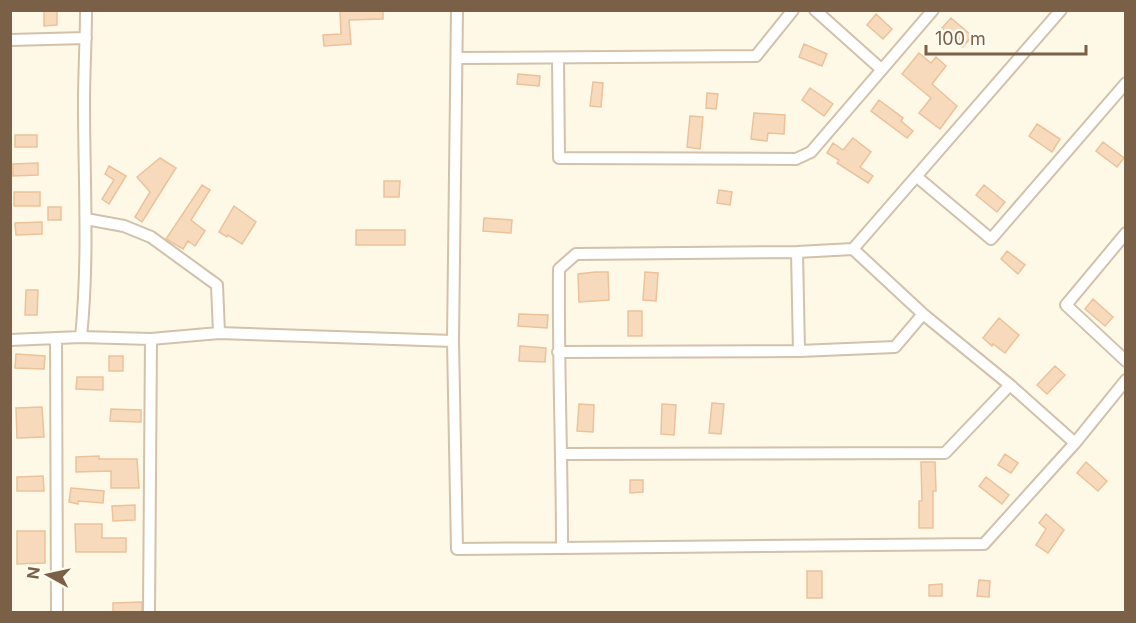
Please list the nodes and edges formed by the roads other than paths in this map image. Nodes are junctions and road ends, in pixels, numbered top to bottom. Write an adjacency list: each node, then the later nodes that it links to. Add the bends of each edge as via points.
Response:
1 (86, 10): 7 (street)
2 (458, 10): 9 (street)
3 (793, 10): 10 (street, via 756,56)
4 (815, 10): 11 (street)
5 (933, 10): 11 (street)
6 (1061, 10): 13 (street)
7 (86, 38): 8 (street); 14 (street)
8 (10, 40)
9 (457, 58): 10 (street); 24 (street)
10 (558, 58): 11 (street, via 559,158 796,159 811,152)
11 (881, 69)
12 (1125, 83): 13 (street, via 991,239)
13 (917, 177): 16 (street)
14 (86, 219): 19 (street, via 124,226 150,237 217,285); 20 (street)
15 (1125, 233): 27 (street, via 1066,305)
16 (853, 249): 17 (street); 18 (street)
17 (797, 252): 25 (street); 26 (street, via 576,254 559,269)
18 (923, 314): 25 (street, via 895,347); 29 (street)
19 (219, 333): 22 (street); 24 (street)
20 (81, 337): 21 (street); 22 (street)
21 (56, 339): 23 (street); 33 (street)
22 (151, 339): 34 (street)
23 (10, 340)
24 (453, 341): 32 (street, via 457,549)
25 (799, 351): 26 (street)
26 (558, 352): 31 (street)
27 (1125, 361)
28 (1125, 380): 30 (street)
29 (1010, 385): 30 (street); 31 (street, via 945,453)
30 (1076, 443): 32 (street, via 984,544)
31 (562, 454): 32 (street)
32 (562, 548)
33 (57, 612)
34 (149, 612)

